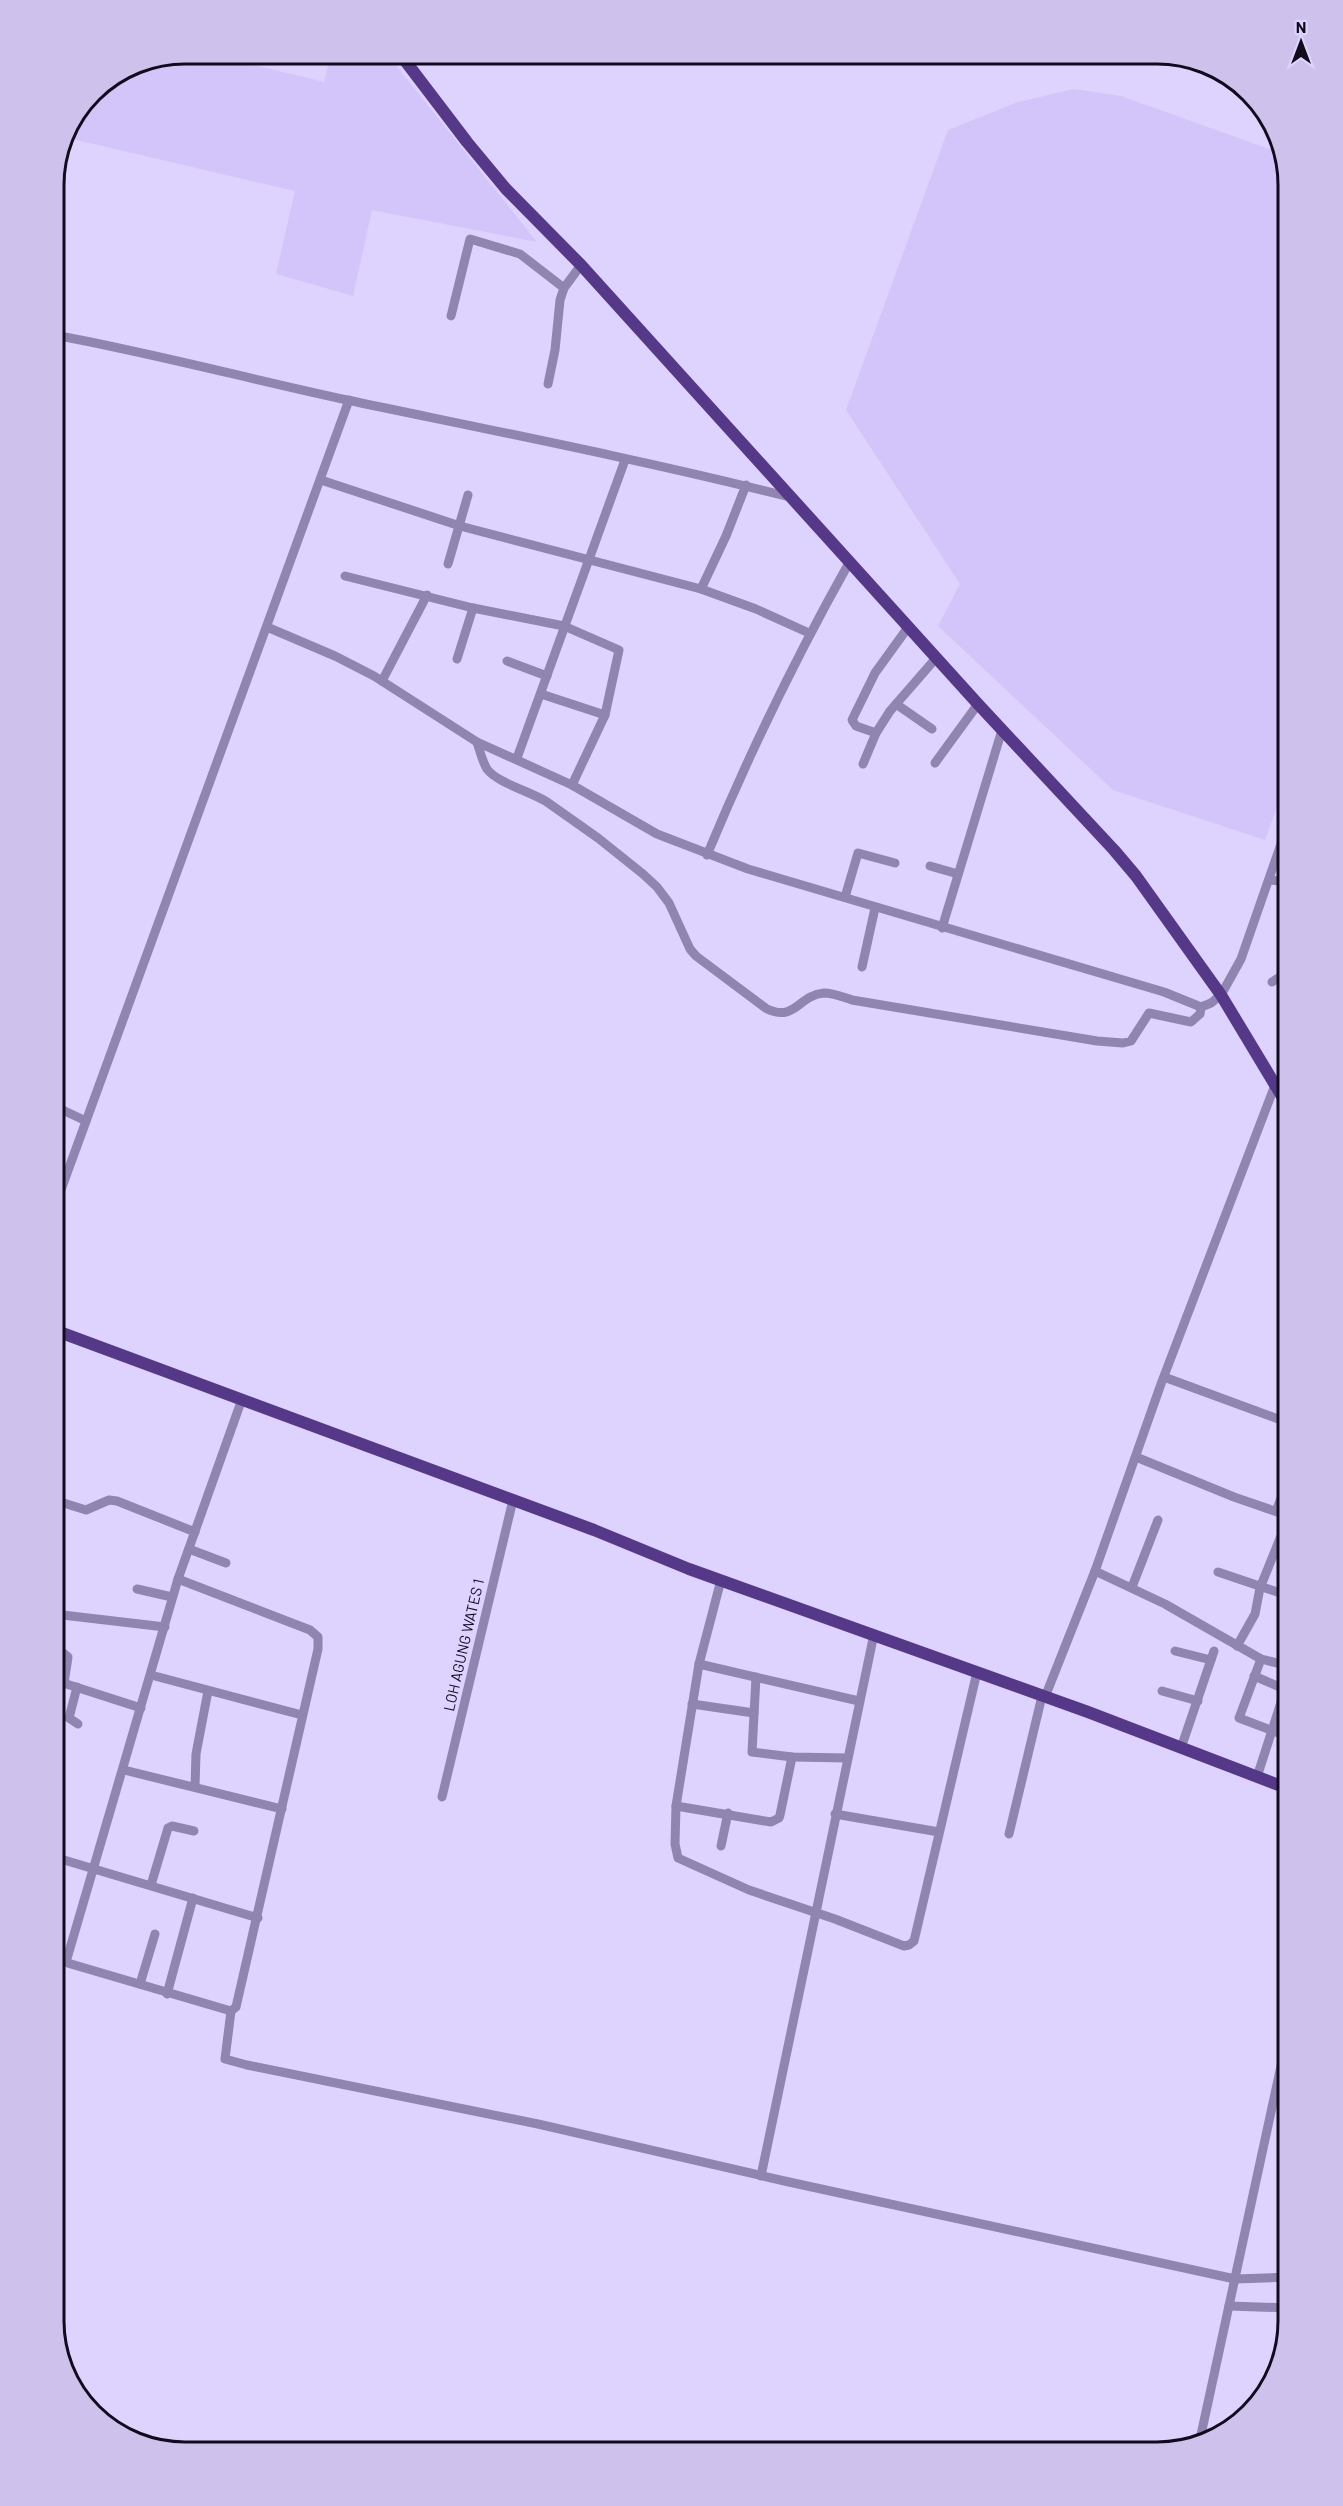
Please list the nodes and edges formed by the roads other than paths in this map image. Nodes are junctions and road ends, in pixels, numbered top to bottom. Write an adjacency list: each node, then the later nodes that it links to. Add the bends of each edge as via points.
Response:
1 (408, 65): 2 (main road, via 484,164)
2 (581, 265): 3 (street); 12 (main road)
3 (564, 288): 4 (street, via 520,254 470,239); 6 (street)
4 (451, 316)
5 (65, 337): 7 (street)
6 (548, 384)
7 (349, 400): 8 (street); 9 (street)
8 (625, 460): 10 (street); 14 (street)
9 (321, 480): 13 (street); 22 (street)
10 (746, 485): 12 (street); 18 (street)
11 (468, 495): 13 (street)
12 (791, 497): 15 (main road)
13 (460, 525): 14 (street); 16 (street)
14 (590, 559): 18 (street); 21 (street)
15 (849, 561): 23 (main road); 24 (street)
16 (448, 564)
17 (345, 576): 19 (street)
18 (701, 589): 24 (street)
19 (427, 595): 20 (street); 29 (street)
20 (473, 608): 21 (street); 26 (street)
21 (564, 626): 28 (street); 33 (street, via 619,650)
22 (267, 627): 29 (street); 60 (street)
23 (909, 627): 25 (main road); 36 (street, via 875,673 852,720 856,726)
24 (809, 633): 43 (street, via 751,752)
25 (937, 657): 31 (street); 32 (main road)
26 (458, 659)
27 (507, 661): 28 (street)
28 (547, 676): 30 (street)
29 (382, 681): 37 (street)
30 (541, 694): 33 (street); 38 (street)
31 (896, 704): 34 (street); 36 (street)
32 (978, 704): 35 (main road); 39 (street)
33 (605, 715): 41 (street)
34 (932, 729)
35 (1002, 730): 46 (street); 55 (main road, via 1136,876)
36 (876, 733): 40 (street)
37 (477, 742): 38 (street); 56 (street, via 484,763 494,776 547,802 644,874 669,903 696,956 775,1013 789,1012 809,997 831,994 1123,1043 1133,1039 1149,1013 1191,1022 1200,1014)
38 (517, 758): 41 (street)
39 (935, 763)
40 (863, 764)
41 (572, 785): 43 (street, via 657,834)
42 (1279, 852): 47 (street)
43 (707, 855): 49 (street)
44 (895, 863): 49 (street, via 858,853)
45 (930, 866): 46 (street)
46 (958, 874): 51 (street)
47 (1270, 880): 48 (street); 55 (street, via 1241,959)
48 (1279, 881)
49 (845, 897): 50 (street)
50 (875, 908): 51 (street); 52 (street)
51 (942, 928): 56 (street, via 1164,992)
52 (862, 967)
53 (1279, 977): 54 (street)
54 (1272, 982)
55 (1222, 993): 56 (street); 57 (main road)
56 (1201, 1007)
57 (1275, 1085): 58 (main road); 63 (street)
58 (1279, 1092)
59 (65, 1111): 60 (street)
60 (86, 1121): 61 (street)
61 (65, 1180)
62 (64, 1334): 64 (main road)
63 (1164, 1377): 65 (street); 66 (street)
64 (242, 1398): 67 (main road); 73 (street)
65 (1279, 1419)
66 (1136, 1457): 70 (street); 77 (street)
67 (513, 1500): 80 (main road); 121 (street, LOH AGUNG WATES 1)
68 (64, 1503): 73 (street, via 86,1510 109,1500 117,1501)
69 (1279, 1503): 70 (street)
70 (1276, 1511): 71 (street)
71 (1279, 1512)
72 (1158, 1520): 81 (street)
73 (195, 1532): 75 (street)
74 (1279, 1541): 82 (street)
75 (189, 1549): 76 (street); 79 (street)
76 (226, 1563)
77 (1095, 1571): 81 (street); 103 (street)
78 (1218, 1572): 82 (street)
79 (178, 1579): 85 (street); 109 (street, via 318,1637)
80 (721, 1580): 88 (main road); 93 (street)
81 (1132, 1587): 89 (street)
82 (1260, 1588): 84 (street); 89 (street, via 1255,1614)
83 (137, 1589): 85 (street)
84 (1279, 1593)
85 (172, 1597): 87 (street)
86 (64, 1615): 87 (street)
87 (165, 1627): 95 (street)
88 (874, 1634): 94 (main road); 104 (street)
89 (1237, 1646): 91 (street)
90 (1175, 1651): 105 (street, via 1212,1655)
91 (1262, 1659): 92 (street); 96 (street)
92 (1279, 1663)
93 (699, 1664): 97 (street); 106 (street)
94 (977, 1672): 103 (main road); 127 (street)
95 (151, 1675): 101 (street); 107 (street)
96 (1254, 1676): 100 (street); 112 (street, via 1239,1719)
97 (756, 1677): 104 (street); 108 (street)
98 (64, 1683): 99 (street)
99 (77, 1687): 107 (street); 111 (street, via 69,1718)
100 (1279, 1687)
101 (208, 1691): 109 (street); 120 (street, via 196,1754)
102 (1162, 1691): 105 (street)
103 (1043, 1696): 114 (main road); 128 (street)
104 (859, 1701): 116 (street)
105 (1198, 1701): 114 (street)
106 (692, 1704): 108 (street); 122 (street)
107 (141, 1708): 117 (street)
108 (754, 1713): 115 (street, via 752,1752)
109 (302, 1715): 123 (street)
110 (1279, 1715): 112 (street)
111 (78, 1724)
112 (1274, 1731): 113 (street); 118 (street)
113 (1279, 1733)
114 (1181, 1748): 118 (main road)
115 (792, 1757): 116 (street); 124 (street, via 779,1818 771,1822)
116 (848, 1758): 125 (street)
117 (124, 1770): 120 (street); 131 (street)
118 (1257, 1777): 119 (main road)
119 (1279, 1785)
120 (195, 1786): 123 (street)
121 (442, 1797)
122 (676, 1806): 124 (street); 134 (street, via 678,1858 749,1890)
123 (282, 1809): 135 (street)
124 (728, 1813): 129 (street)
125 (835, 1814): 127 (street); 134 (street)
126 (194, 1831): 132 (street, via 168,1828)
127 (939, 1832): 134 (street, via 914,1941 909,1945)
128 (1009, 1834)
129 (721, 1846)
130 (64, 1860): 131 (street)
131 (94, 1870): 132 (street); 137 (street)
132 (151, 1886): 133 (street)
133 (193, 1898): 135 (street); 139 (street)
134 (814, 1912): 142 (street)
135 (258, 1918): 140 (street, via 236,2007)
136 (155, 1934): 138 (street)
137 (66, 1962): 138 (street)
138 (140, 1984): 139 (street)
139 (167, 1994): 140 (street)
140 (231, 2011): 142 (street, via 227,2060 538,2124)
141 (1279, 2075): 144 (street)
142 (761, 2176): 144 (street)
143 (1279, 2278): 144 (street)
144 (1235, 2280): 145 (street)
145 (1229, 2306): 146 (street); 147 (street)
146 (1279, 2308)
147 (1201, 2433)

